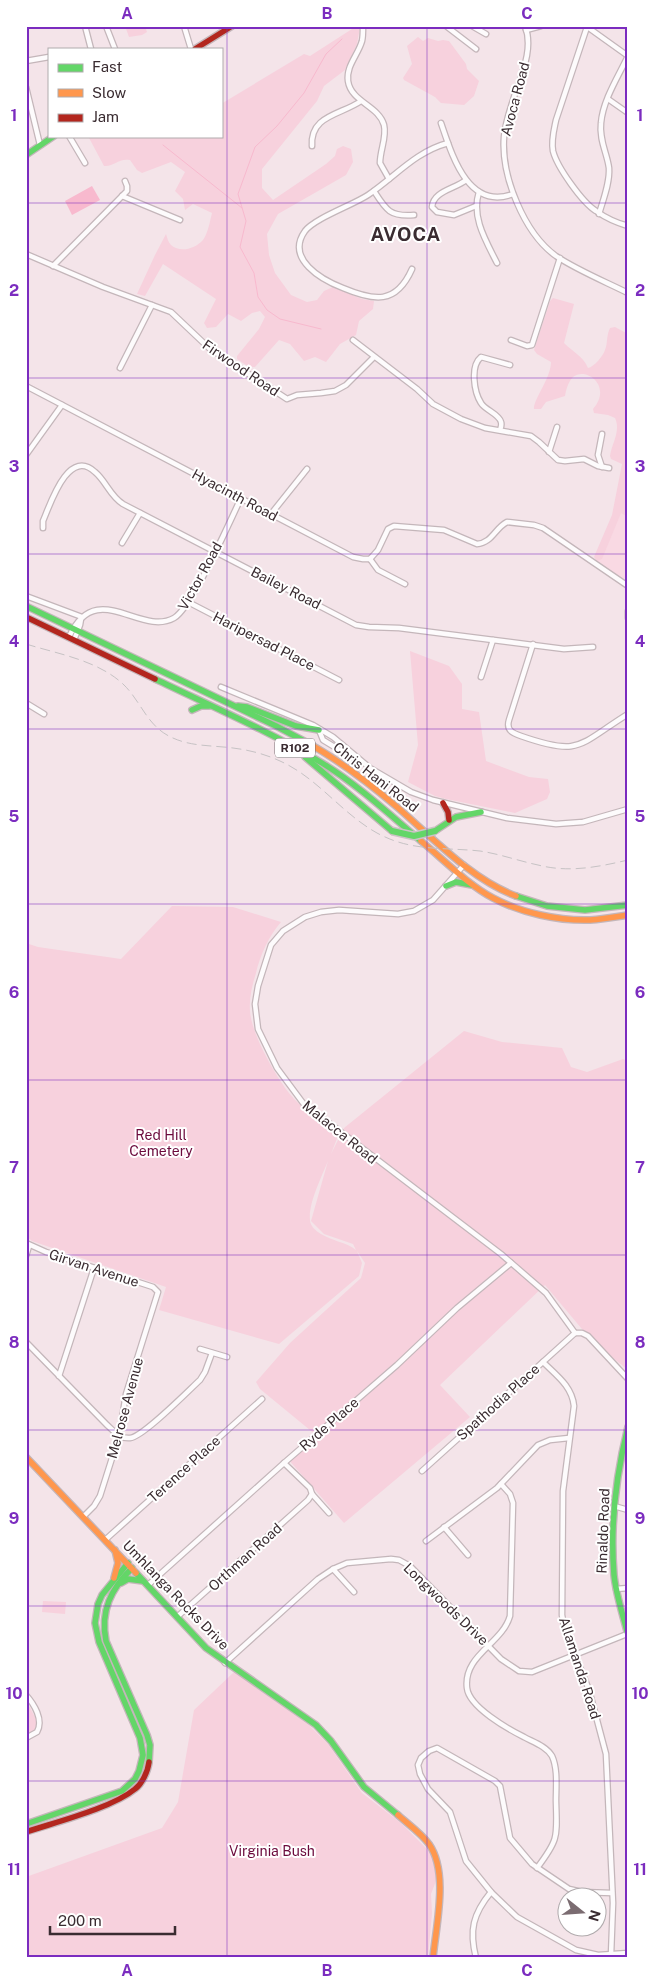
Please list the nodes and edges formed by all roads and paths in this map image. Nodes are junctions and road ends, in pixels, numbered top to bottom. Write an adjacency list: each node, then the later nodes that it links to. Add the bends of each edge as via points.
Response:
1 (85, 26): 12 (street)
2 (106, 26): 13 (street)
3 (184, 26): 14 (street)
4 (232, 26): 15 (main road)
5 (363, 26): 22 (street, via 361,43 348,74 350,86)
6 (446, 26): 16 (street)
7 (472, 26): 11 (street)
8 (542, 26): 10 (street)
9 (586, 27): 17 (street); 40 (street, via 556,120 552,144 560,166)
10 (526, 28): 37 (street, Avoca Road, via 527,55 507,118 504,140 505,164)
11 (486, 34)
12 (91, 48)
13 (115, 48)
14 (193, 48)
15 (195, 48)
16 (476, 49)
17 (628, 56): 21 (street)
18 (48, 57): 19 (street)
19 (26, 61)
20 (26, 87): 28 (street)
21 (608, 98): 23 (street); 40 (street, via 600,130 609,173)
22 (361, 101): 29 (street, via 320,122 313,130); 32 (street, via 384,124 380,163)
23 (628, 113)
24 (441, 123): 27 (street)
25 (51, 138): 28 (main road)
26 (70, 138): 31 (street)
27 (448, 143): 32 (street, via 418,155); 33 (street)
28 (40, 145): 30 (main road)
29 (312, 146)
30 (26, 155)
31 (85, 163)
32 (389, 179): 35 (street)
33 (466, 180): 36 (street); 39 (street, via 438,195 432,208 436,212 454,215)
34 (125, 181): 38 (street, via 128,189)
35 (374, 191): 41 (street, via 391,213); 48 (street, via 307,229 301,242 302,258 319,277 373,298 385,296 402,286)
36 (479, 192): 37 (street, via 501,198); 39 (street)
37 (513, 194): 45 (street, Avoca Road, via 536,235)
38 (122, 196): 42 (street); 47 (street)
39 (476, 206): 46 (street)
40 (599, 214): 43 (street)
41 (414, 215)
42 (180, 220)
43 (628, 226)
44 (26, 254): 47 (street, Firwood Road)
45 (560, 258): 49 (street, Avoca Road); 52 (street, via 532,345)
46 (497, 263)
47 (53, 266): 50 (street, Firwood Road)
48 (412, 269)
49 (628, 293)
50 (152, 305): 53 (street, Firwood Road, via 171,312 209,348 286,399 296,394 321,393 346,386); 55 (street)
51 (353, 340): 53 (street)
52 (511, 340)
53 (374, 357): 59 (street, via 433,404 472,424)
54 (510, 365): 59 (street, via 482,358 477,362 474,377 479,400 500,420)
55 (120, 368)
56 (26, 386): 57 (street, Hyacinth Road)
57 (62, 405): 62 (street); 66 (street, Hyacinth Road)
58 (557, 427): 61 (street)
59 (500, 430): 61 (street, via 531,436)
60 (602, 434): 63 (street, via 598,456)
61 (549, 452): 63 (street, via 558,460 584,458)
62 (26, 455)
63 (602, 467): 64 (street)
64 (609, 468)
65 (307, 469): 68 (street)
66 (241, 498): 68 (street, Hyacinth Road); 71 (street, Victor Road)
67 (140, 513): 69 (street, Bailey Road, via 116,499 94,470 77,467 68,471 61,480 44,518); 70 (street); 71 (street, Bailey Road)
68 (272, 514): 72 (street, Hyacinth Road, via 353,557)
69 (43, 528)
70 (122, 543)
71 (215, 551): 76 (street, Victor Road); 84 (street, Bailey Road, via 362,626)
72 (370, 559): 73 (street, Hyacinth Road, via 378,570); 74 (street, via 390,527 444,530 477,544 490,539 507,522 534,524)
73 (404, 584)
74 (628, 586)
75 (26, 596): 80 (street)
76 (188, 602): 80 (street, Victor Road, via 179,615 166,621 107,611 90,612); 88 (street, Haripersad Place)
77 (26, 606): 82 (main road, Chris Hani Road / R102)
78 (628, 611): 81 (street)
79 (26, 617): 83 (main road, Chris Hani Road / R102)
80 (81, 618): 82 (street)
81 (628, 618)
82 (76, 630): 83 (street); 91 (main road, Chris Hani Road / R102)
83 (72, 639): 92 (main road, Chris Hani Road / R102)
84 (493, 640): 85 (street, Bailey Road); 87 (street)
85 (533, 644): 86 (street, Bailey Road, via 564,649); 95 (street, via 508,724 514,734 551,746 575,746)
86 (594, 647)
87 (481, 677)
88 (340, 680)
89 (221, 687): 96 (street)
90 (26, 704): 94 (street)
91 (230, 704): 96 (main road, via 248,707 296,726); 103 (main road, Chris Hani Road / R102, via 332,757 366,781)
92 (210, 706): 93 (main road); 97 (main road, Chris Hani Road / R102)
93 (192, 710)
94 (44, 714)
95 (628, 714)
96 (319, 730): 98 (street, via 334,737); 98 (street, via 323,740)
97 (296, 748): 102 (main road, bridge, via 392,831 422,836); 104 (main road, Chris Hani Road / R102, via 355,786)
98 (365, 765): 99 (street, via 411,792)
99 (443, 803): 101 (street); 102 (main road)
100 (628, 809): 101 (street, via 583,822 556,824)
101 (481, 812): 102 (main road)
102 (449, 820)
103 (464, 865): 104 (street, Malacca Road); 107 (main road, Chris Hani Road / R102, via 510,894 550,906 598,910)
104 (458, 873): 105 (street, Malacca Road); 106 (main road, Chris Hani Road / R102)
105 (446, 886): 106 (main road, via 456,882); 111 (street, Malacca Road, via 427,904 406,913 321,912 288,927 278,935 268,953 256,995 258,1029 277,1068 303,1103)
106 (473, 886): 108 (main road, Chris Hani Road / R102, via 514,907 552,917 589,920)
107 (628, 905)
108 (628, 915)
109 (28, 1244): 110 (street); 112 (street, Girvan Avenue)
110 (26, 1256)
111 (511, 1263): 114 (street, Malacca Road, via 546,1293); 127 (street, Ryde Place)
112 (94, 1268): 113 (street, Girvan Avenue, via 153,1287); 120 (street)
113 (159, 1294): 124 (street, Melrose Avenue, via 126,1394)
114 (575, 1333): 119 (street, Spathodia Place); 121 (street, Malacca Road, via 588,1336)
115 (26, 1342): 120 (street)
116 (200, 1349): 117 (street)
117 (212, 1353): 118 (street); 124 (street, via 200,1380 140,1434 130,1438)
118 (226, 1357)
119 (543, 1362): 125 (street, Allamanda Road, via 572,1394 574,1406); 128 (street, Spathodia Place)
120 (59, 1376): 124 (street)
121 (628, 1379)
122 (262, 1399): 136 (street, Terence Place)
123 (628, 1427): 131 (main road, Rinaldo Road)
124 (119, 1436): 134 (street, Melrose Avenue, via 100,1496)
125 (569, 1438): 129 (street, via 538,1445); 150 (street, Allamanda Road, via 563,1491 562,1615)
126 (26, 1457): 134 (main road, Umhlanga Rocks Drive)
127 (284, 1463): 130 (street, via 310,1488); 142 (street, Ryde Place)
128 (422, 1470)
129 (501, 1484): 135 (street); 149 (street, via 513,1503 511,1610 507,1625)
130 (312, 1494): 133 (street); 147 (street, Orthman Road)
131 (614, 1506): 132 (street); 145 (main road, Rinaldo Road)
132 (628, 1510)
133 (329, 1514)
134 (84, 1516): 136 (main road, Umhlanga Rocks Drive)
135 (444, 1527): 137 (street); 139 (street)
136 (105, 1540): 138 (main road, Umhlanga Rocks Drive)
137 (426, 1541)
138 (114, 1549): 140 (main road, Umhlanga Rocks Drive); 143 (main road, via 118,1563)
139 (468, 1555)
140 (130, 1566): 142 (main road, Umhlanga Rocks Drive); 143 (main road)
141 (333, 1569): 146 (street); 149 (street, Longwoods Drive, via 356,1562 391,1559 405,1562); 151 (street, Longwoods Drive)
142 (146, 1584): 143 (main road, via 128,1579); 147 (main road, Umhlanga Rocks Drive)
143 (113, 1586): 153 (main road, via 98,1604 96,1633)
144 (628, 1588): 145 (street)
145 (616, 1589): 148 (main road, Rinaldo Road)
146 (354, 1592)
147 (177, 1617): 151 (main road, Umhlanga Rocks Drive)
148 (628, 1635): 150 (street, Longwoods Drive)
149 (488, 1646): 150 (street, Longwoods Drive, via 510,1666 523,1672 532,1672); 159 (street, via 469,1668 467,1692 495,1720 548,1751 555,1768 556,1840)
150 (576, 1655): 161 (street, Allamanda Road, via 606,1754)
151 (225, 1663): 164 (main road, Umhlanga Rocks Drive, via 316,1725 364,1787 429,1844 436,1855 440,1873)
152 (26, 1695): 154 (street, via 37,1712 40,1725 38,1732)
153 (143, 1736): 155 (main road, via 143,1755 135,1779 122,1791); 156 (main road, via 150,1745 150,1756 148,1769 137,1788 120,1800)
154 (26, 1738)
155 (95, 1800): 156 (main road); 157 (main road)
156 (97, 1808): 158 (main road)
157 (26, 1824)
158 (26, 1832)
159 (537, 1868): 160 (street, via 510,1838 503,1793 496,1781 437,1748 429,1751 419,1762 420,1774 450,1812 466,1861); 161 (street, via 569,1889)
160 (491, 1892): 163 (street, via 517,1917 568,1946 589,1954); 165 (street, via 472,1927)
161 (612, 1893): 163 (street, Allamanda Road)
162 (628, 1953): 163 (street)
163 (611, 1955)
164 (433, 1958)
165 (476, 1958)

